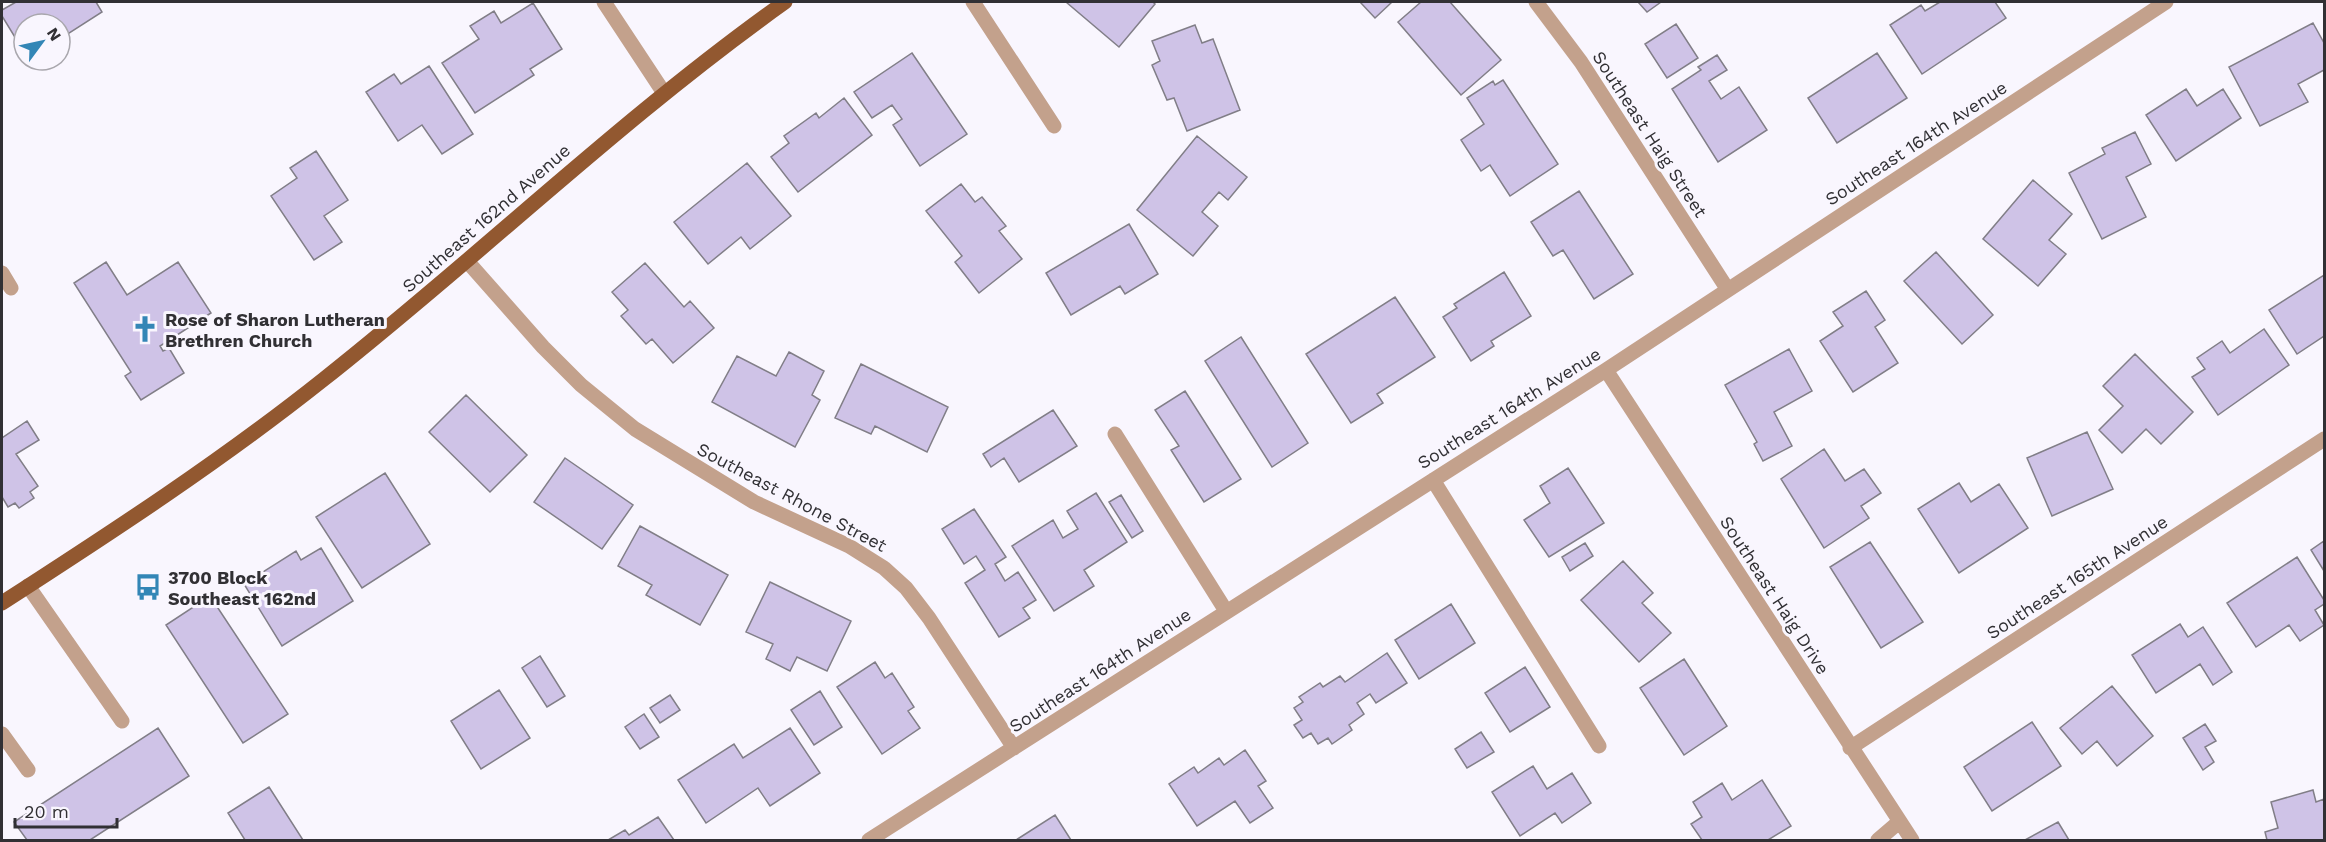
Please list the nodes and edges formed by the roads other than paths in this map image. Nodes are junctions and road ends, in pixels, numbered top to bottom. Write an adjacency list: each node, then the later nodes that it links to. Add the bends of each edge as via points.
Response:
1 (604, 2): 6 (street)
2 (785, 2): 6 (main road, Southeast 162nd Avenue)
3 (973, 2): 7 (street)
4 (1536, 2): 11 (street, Southeast Haig Street, via 1581,62)
5 (2166, 2): 11 (street, Southeast 164th Avenue)
6 (664, 93): 8 (main road, Southeast 162nd Avenue)
7 (1054, 126)
8 (467, 261): 16 (main road, Southeast 162nd Avenue, via 323,380 223,456); 22 (street, Southeast Rhone Street, via 581,385 635,429 754,502 849,546 884,568 929,618)
9 (2, 273): 10 (street)
10 (11, 288)
11 (1728, 290): 12 (street, Southeast 164th Avenue)
12 (1606, 370): 15 (street, Southeast 164th Avenue); 23 (street, Southeast Haig Drive)
13 (1115, 434): 18 (street)
14 (2325, 439): 23 (street, Southeast 165th Avenue)
15 (1433, 480): 18 (street, Southeast 164th Avenue); 21 (street)
16 (28, 586): 17 (main road, Southeast 162nd Avenue); 19 (street)
17 (2, 603)
18 (1226, 611): 22 (street, Southeast 164th Avenue)
19 (122, 721)
20 (2, 734): 24 (street)
21 (1599, 746)
22 (1014, 748): 26 (street, Southeast 164th Avenue)
23 (1850, 748): 25 (street, Southeast Haig Drive)
24 (28, 770)
25 (1899, 822): 27 (street); 28 (street, Southeast Haig Drive)
26 (871, 840)
27 (1878, 840)
28 (1911, 840)

